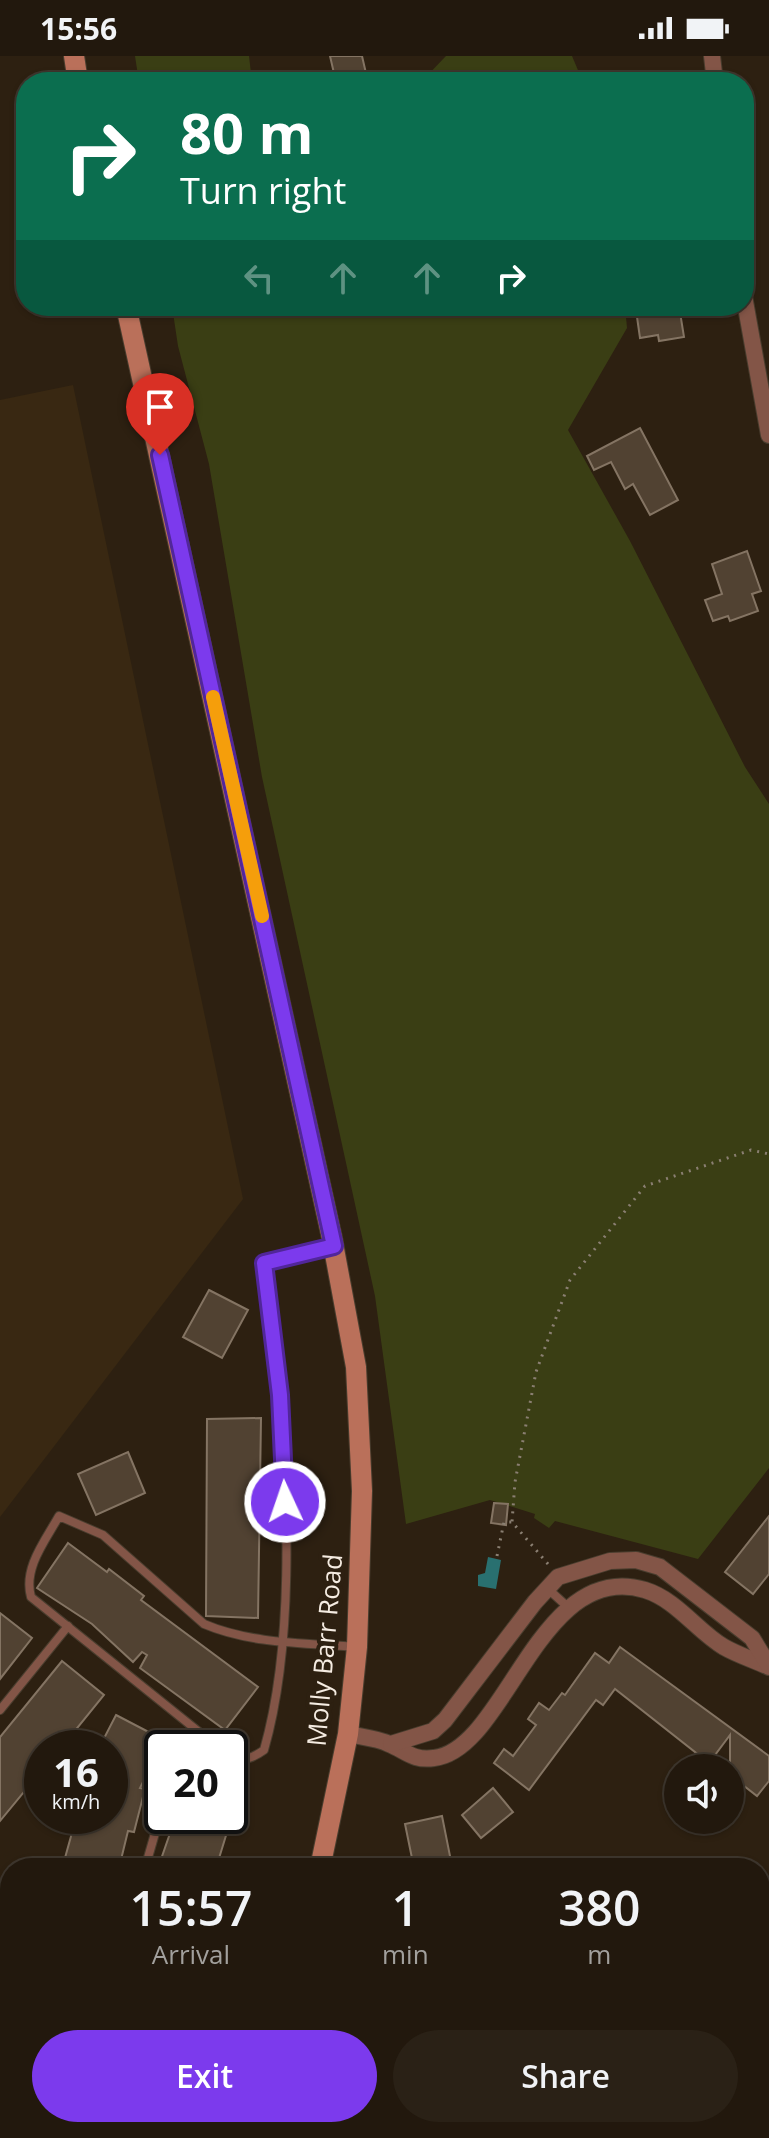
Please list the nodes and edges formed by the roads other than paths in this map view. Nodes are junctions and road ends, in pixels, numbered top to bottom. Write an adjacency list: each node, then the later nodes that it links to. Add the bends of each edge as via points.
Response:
1 (128, 316): 4 (main road, Molly Barr Road)
2 (748, 316): 3 (street)
3 (769, 435)
4 (334, 1246): 8 (lane, via 264,1263 280,1395 287,1529); 9 (main road, Molly Barr Road, via 356,1367 362,1491)
5 (553, 1583): 6 (lane); 10 (street, via 610,1561 636,1560 660,1567 752,1638); 14 (street, via 445,1720 433,1731)
6 (569, 1608): 10 (street, via 618,1586 647,1590 723,1646); 14 (street, via 462,1746 436,1759 407,1757)
7 (68, 1626): 8 (lane, via 31,1597 27,1583 59,1516 103,1535 204,1624); 11 (lane); 12 (lane)
8 (281, 1641): 9 (lane); 15 (lane, via 264,1750)
9 (357, 1647): 13 (main road, Molly Barr Road)
10 (769, 1666)
11 (0, 1710)
12 (196, 1730)
13 (348, 1734): 14 (street); 18 (main road, Molly Barr Road)
14 (391, 1744)
15 (248, 1759)
16 (155, 1834): 17 (lane)
17 (148, 1858)
18 (322, 1858)

